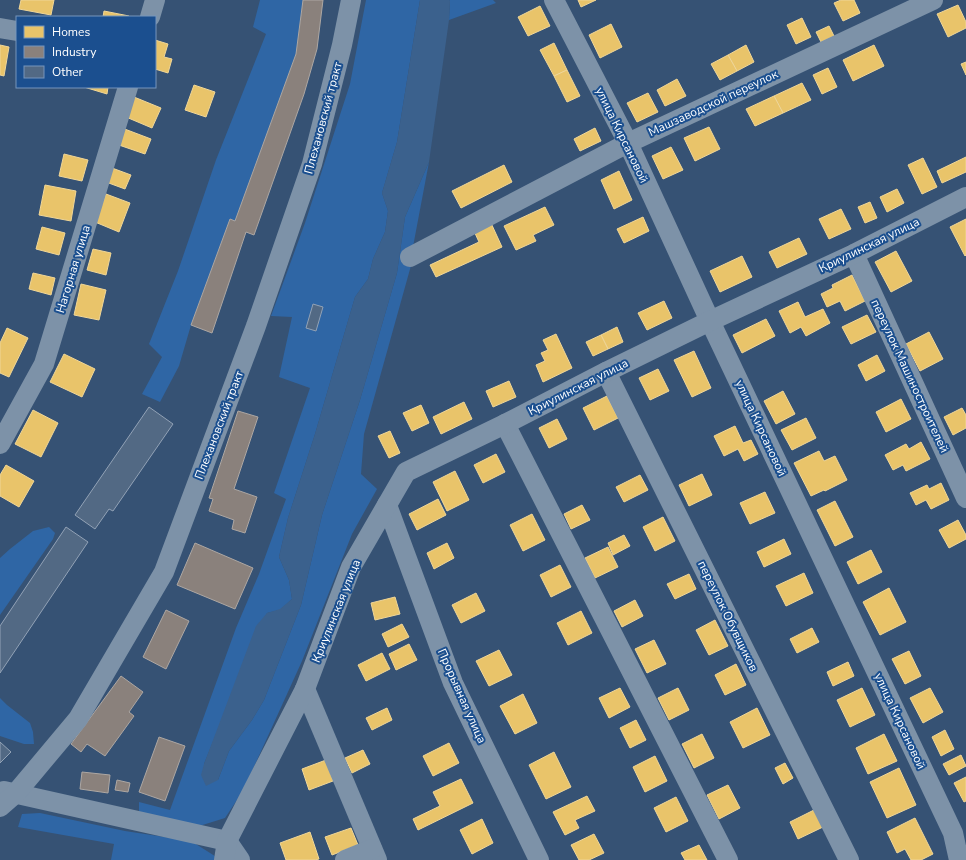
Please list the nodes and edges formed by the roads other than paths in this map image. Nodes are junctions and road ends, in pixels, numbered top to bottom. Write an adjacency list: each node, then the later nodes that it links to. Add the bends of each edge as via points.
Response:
1 (155, 0): 5 (street)
2 (351, 0): 20 (street, Плехановский тракт, via 312,164 256,326 164,572 78,719)
3 (554, 0): 9 (street, улица Кирсановой)
4 (933, 0): 9 (street, Машзаводской переулок)
5 (150, 16)
6 (0, 28): 7 (street)
7 (16, 31)
8 (128, 88): 16 (street, Нагорная улица, via 44,364)
9 (628, 143): 12 (street, Машзаводской переулок); 13 (street, улица Кирсановой)
10 (966, 197): 11 (street, Криулинская улица)
11 (854, 254): 13 (street, Криулинская улица); 17 (street, переулок Машиностроителей)
12 (410, 257)
13 (710, 321): 14 (street, Криулинская улица); 29 (street, улица Кирсановой, via 953,833)
14 (606, 372): 15 (street, Криулинская улица); 28 (street, переулок Обувщиков)
15 (505, 424): 18 (street, Криулинская улица, via 406,472); 27 (street)
16 (0, 444)
17 (966, 498)
18 (387, 505): 19 (street, Криулинская улица, via 351,567); 26 (street, Прорывная улица, via 453,683)
19 (305, 689): 22 (street, Криулинская улица); 23 (street)
20 (8, 792): 21 (street, Плехановский тракт); 22 (street)
21 (0, 807)
22 (226, 850): 24 (street)
23 (375, 855): 25 (street)
24 (240, 860)
25 (345, 860)
26 (539, 860)
27 (728, 860)
28 (849, 860)
29 (959, 860)

